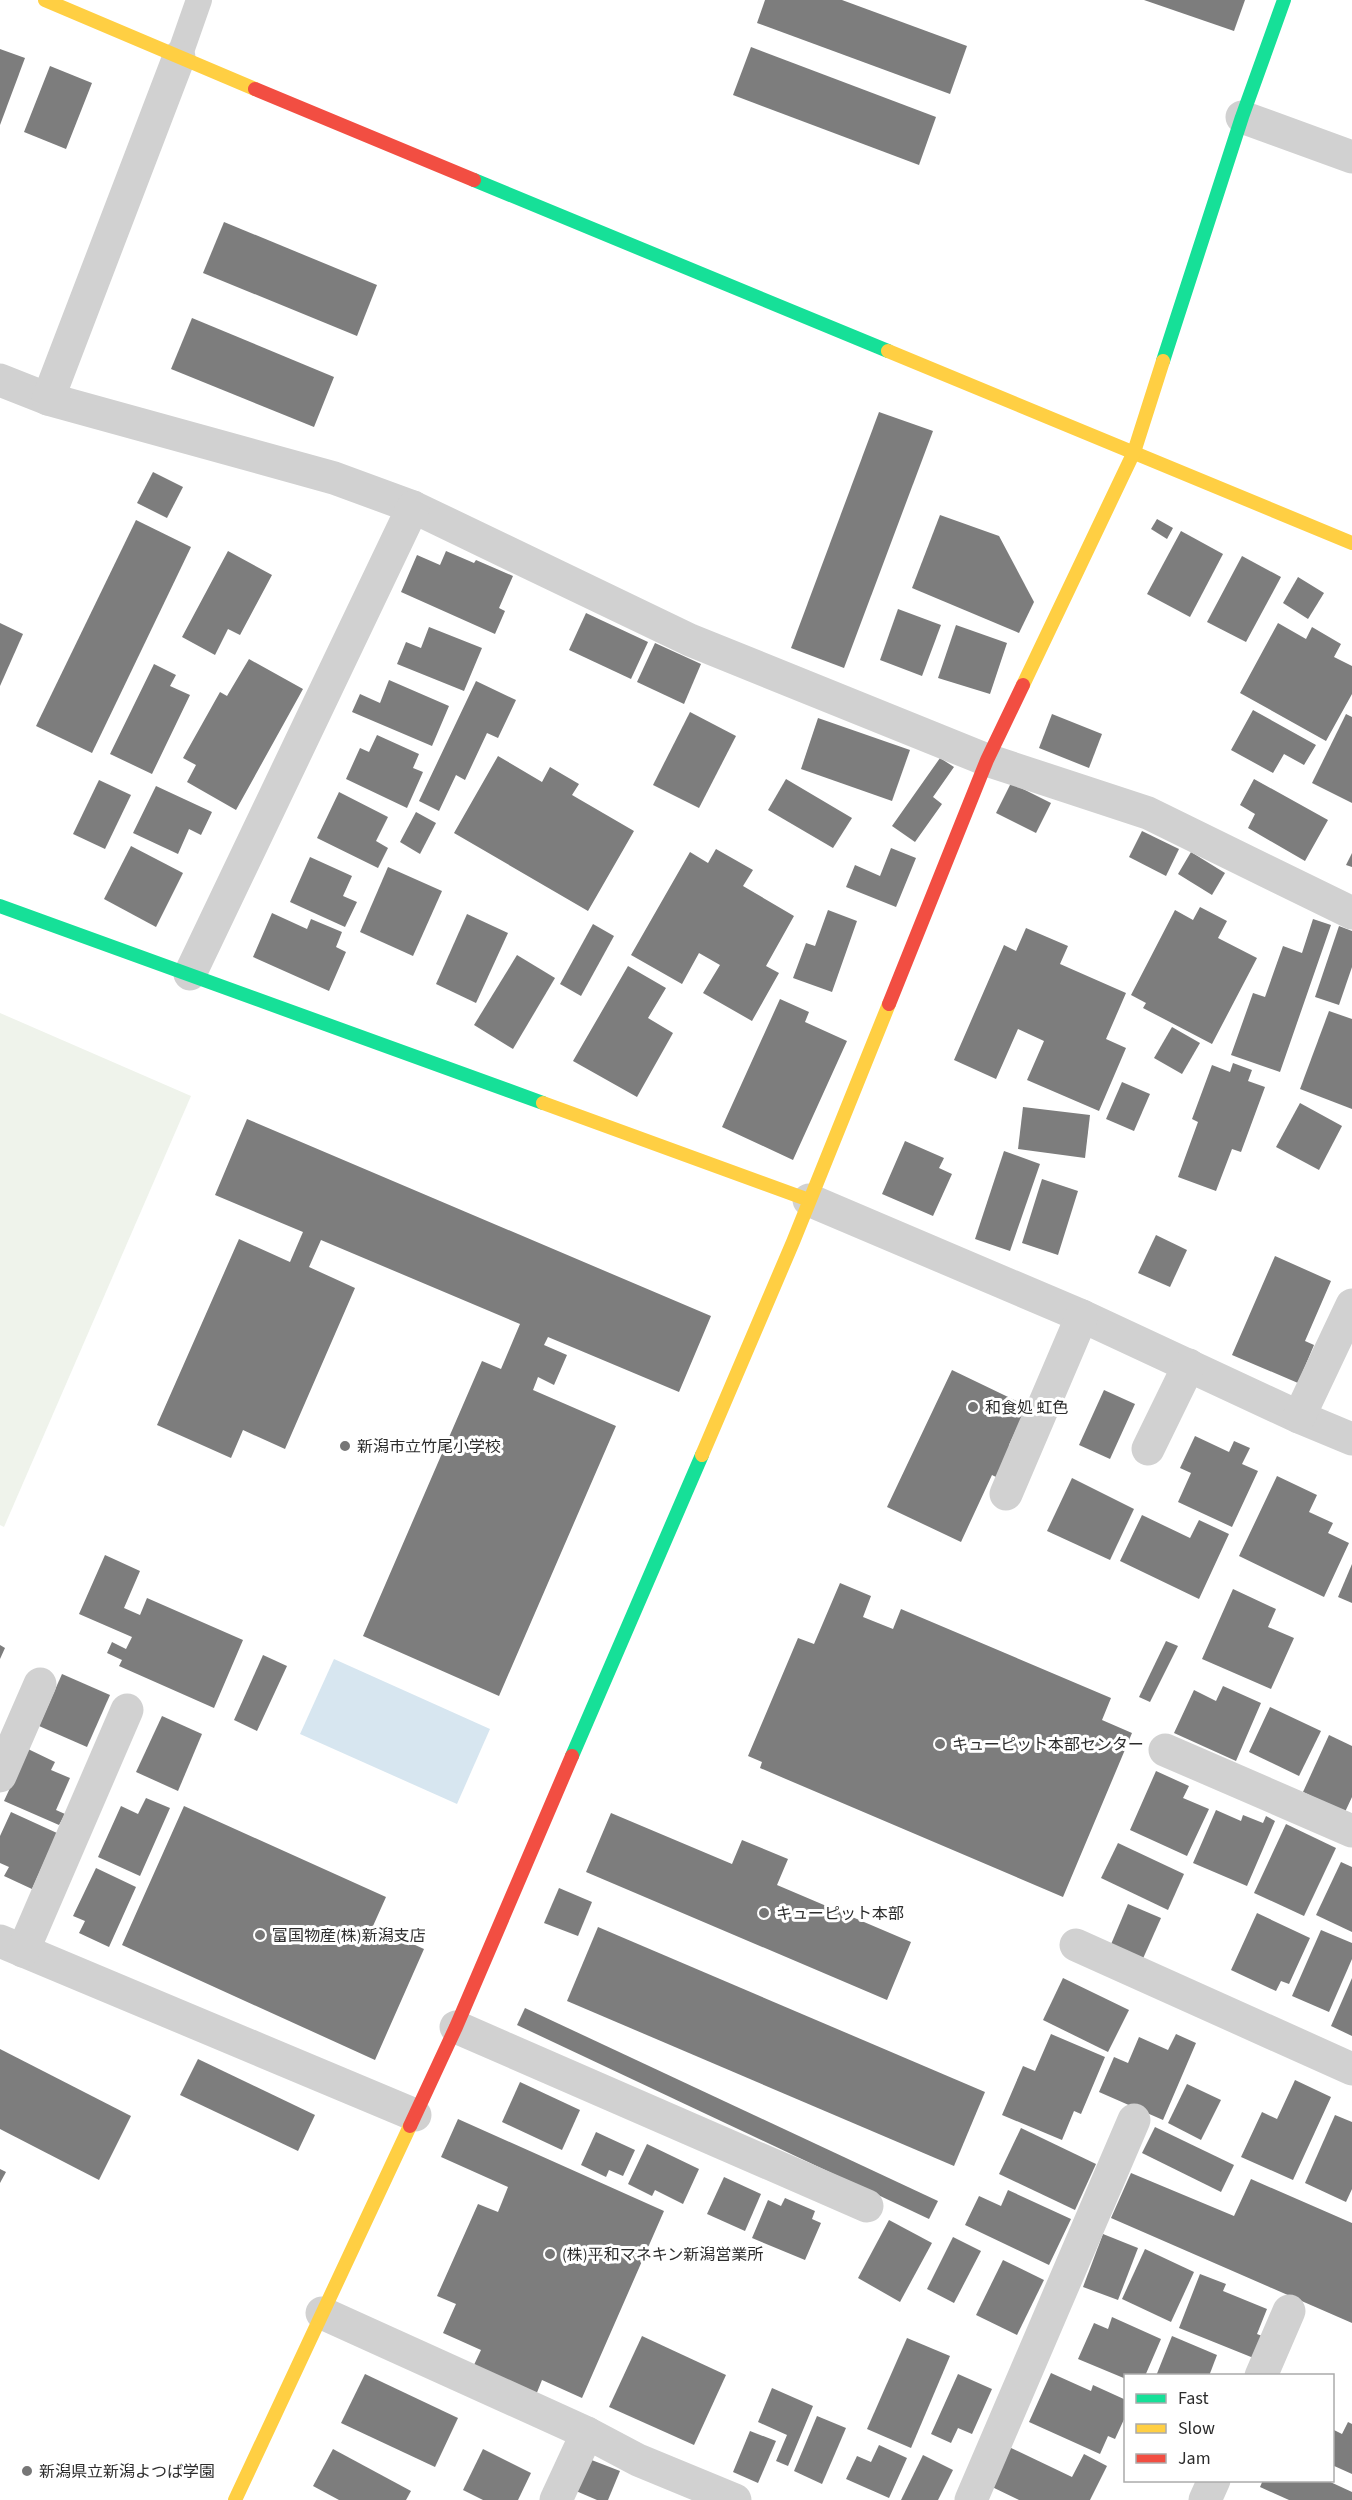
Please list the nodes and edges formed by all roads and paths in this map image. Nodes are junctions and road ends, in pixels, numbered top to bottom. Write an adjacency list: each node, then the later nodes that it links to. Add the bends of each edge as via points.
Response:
1 (45, 0): 4 (street)
2 (199, 0): 4 (lane)
3 (1284, 0): 5 (street)
4 (179, 57): 8 (street); 9 (street)
5 (1242, 117): 6 (street); 9 (street)
6 (1352, 157)
7 (0, 380): 8 (street)
8 (48, 399): 10 (street, via 334,478)
9 (1134, 452): 11 (street); 12 (street)
10 (412, 507): 12 (street, via 690,640); 15 (street)
11 (1352, 543)
12 (987, 760): 14 (street, via 1148,813); 16 (street)
13 (0, 906): 15 (street)
14 (1352, 913)
15 (190, 974): 16 (street)
16 (809, 1200): 18 (street); 31 (street)
17 (1352, 1305): 20 (street)
18 (1082, 1316): 19 (street); 23 (street)
19 (1189, 1365): 20 (street); 22 (street)
20 (1299, 1418): 21 (street)
21 (1352, 1439)
22 (1148, 1449)
23 (1006, 1494)
24 (40, 1684): 27 (street)
25 (127, 1710): 30 (street)
26 (1166, 1750): 28 (street)
27 (0, 1776)
28 (1352, 1831)
29 (1076, 1945): 32 (street)
30 (11, 1946): 33 (street)
31 (456, 2027): 33 (street); 35 (street)
32 (1352, 2069)
33 (415, 2115): 37 (street)
34 (1134, 2120): 44 (street)
35 (867, 2206)
36 (1289, 2311): 38 (street)
37 (322, 2313): 39 (street); 41 (street)
38 (1262, 2374)
39 (587, 2433): 42 (street); 43 (street, via 638,2460)
40 (1214, 2482): 45 (street)
41 (234, 2500)
42 (556, 2500)
43 (735, 2500)
44 (971, 2500)
45 (1205, 2500)

